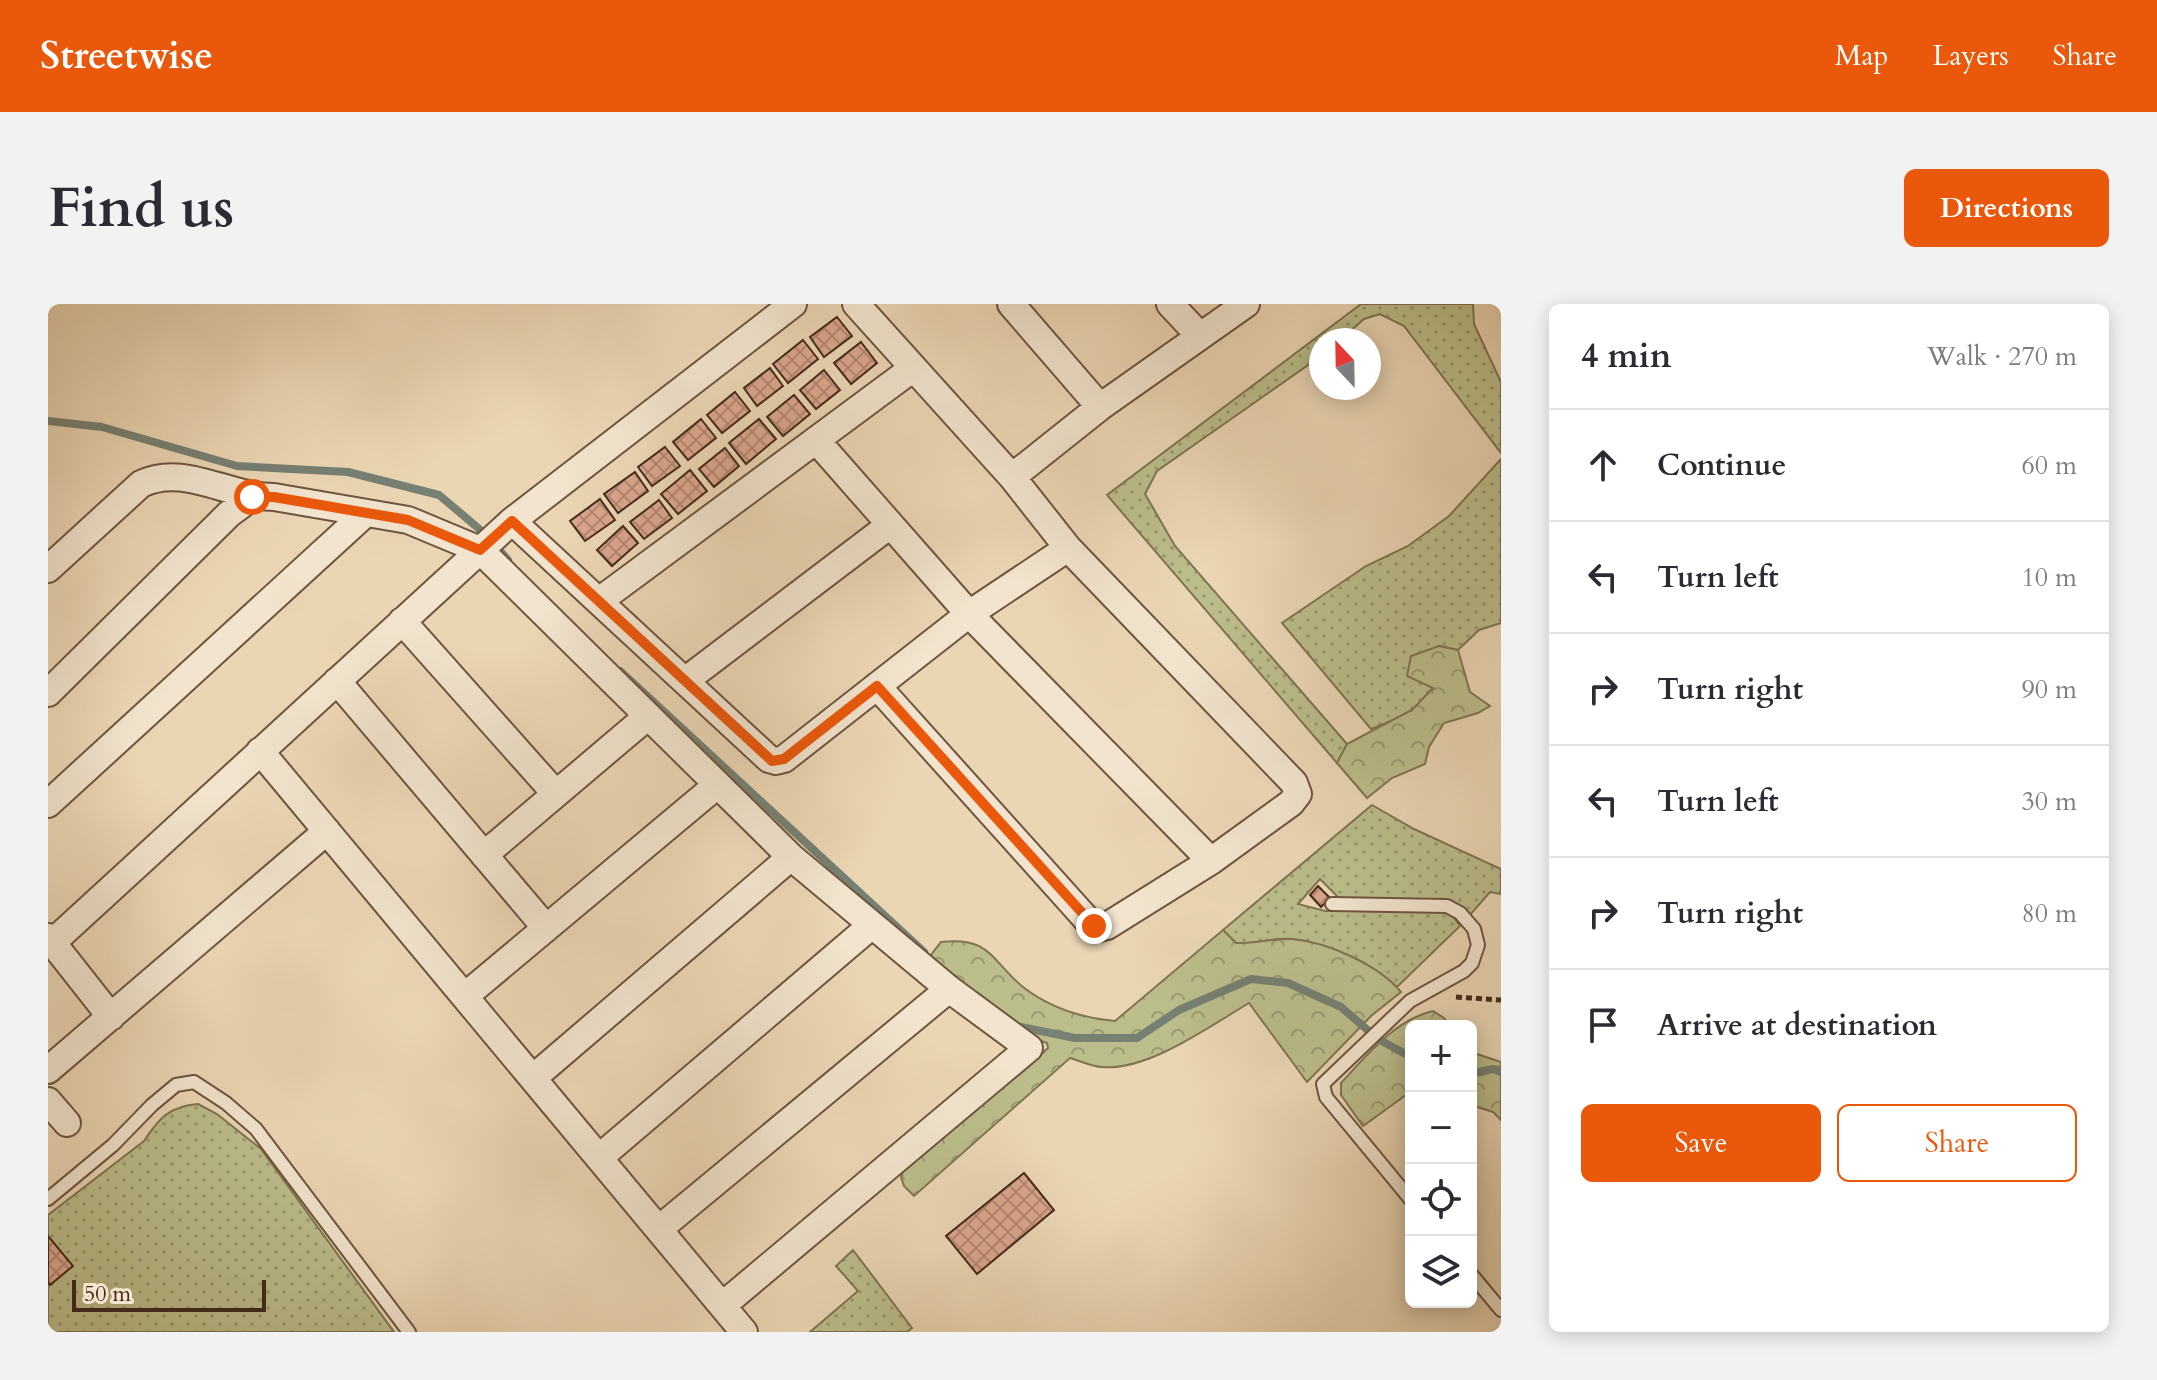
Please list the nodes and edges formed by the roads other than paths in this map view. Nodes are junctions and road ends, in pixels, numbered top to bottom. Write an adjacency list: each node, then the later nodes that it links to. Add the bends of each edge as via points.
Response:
1 (793, 304): 14 (street)
2 (856, 304): 7 (street)
3 (1011, 304): 8 (street)
4 (1170, 304): 6 (street)
5 (1246, 304): 6 (street)
6 (1199, 335): 8 (street)
7 (912, 369): 9 (street); 10 (street)
8 (1100, 407): 10 (street)
9 (816, 440): 13 (street); 17 (street)
10 (1012, 477): 15 (street)
11 (252, 497): 12 (street); 16 (street, via 180,476 155,477); 23 (street)
12 (366, 513): 14 (street); 28 (street)
13 (890, 525): 18 (street); 20 (street)
14 (496, 535): 17 (street); 19 (street); 24 (street)
15 (1068, 548): 18 (street); 32 (street, via 1297,789 1296,799)
16 (48, 569)
17 (599, 601): 20 (street)
18 (969, 614): 22 (street); 32 (street)
19 (402, 621): 21 (street); 27 (street)
20 (686, 680): 22 (street, via 776,761)
21 (337, 681): 25 (street); 30 (street)
22 (877, 686): 32 (street, via 1094,926 1107,926)
23 (48, 693)
24 (648, 716): 26 (street); 27 (street)
25 (260, 751): 29 (street); 36 (street)
26 (716, 786): 31 (street); 35 (street)
27 (556, 794): 30 (street)
28 (48, 804)
29 (327, 831): 38 (street); 39 (street)
30 (484, 855): 35 (street)
31 (791, 857): 34 (street); 41 (street)
32 (1211, 861)
33 (1332, 904): 45 (lane, via 1447,906 1474,929 1478,945 1472,963 1419,994 1323,1084 1326,1097)
34 (872, 925): 37 (street); 44 (street)
35 (546, 928): 38 (street)
36 (50, 940): 39 (street)
37 (949, 989): 47 (street); 49 (street, via 1029,1048)
38 (465, 996): 41 (street)
39 (111, 1017): 40 (street)
40 (48, 1070)
41 (533, 1078): 44 (street)
42 (48, 1101): 43 (street)
43 (67, 1123)
44 (600, 1157): 47 (street)
45 (1405, 1193)
46 (48, 1199): 51 (lane, via 176,1085 194,1082 256,1129)
47 (659, 1229): 49 (street)
48 (1477, 1281): 50 (lane)
49 (723, 1305): 52 (street)
50 (1501, 1310)
51 (409, 1332)
52 (744, 1332)

